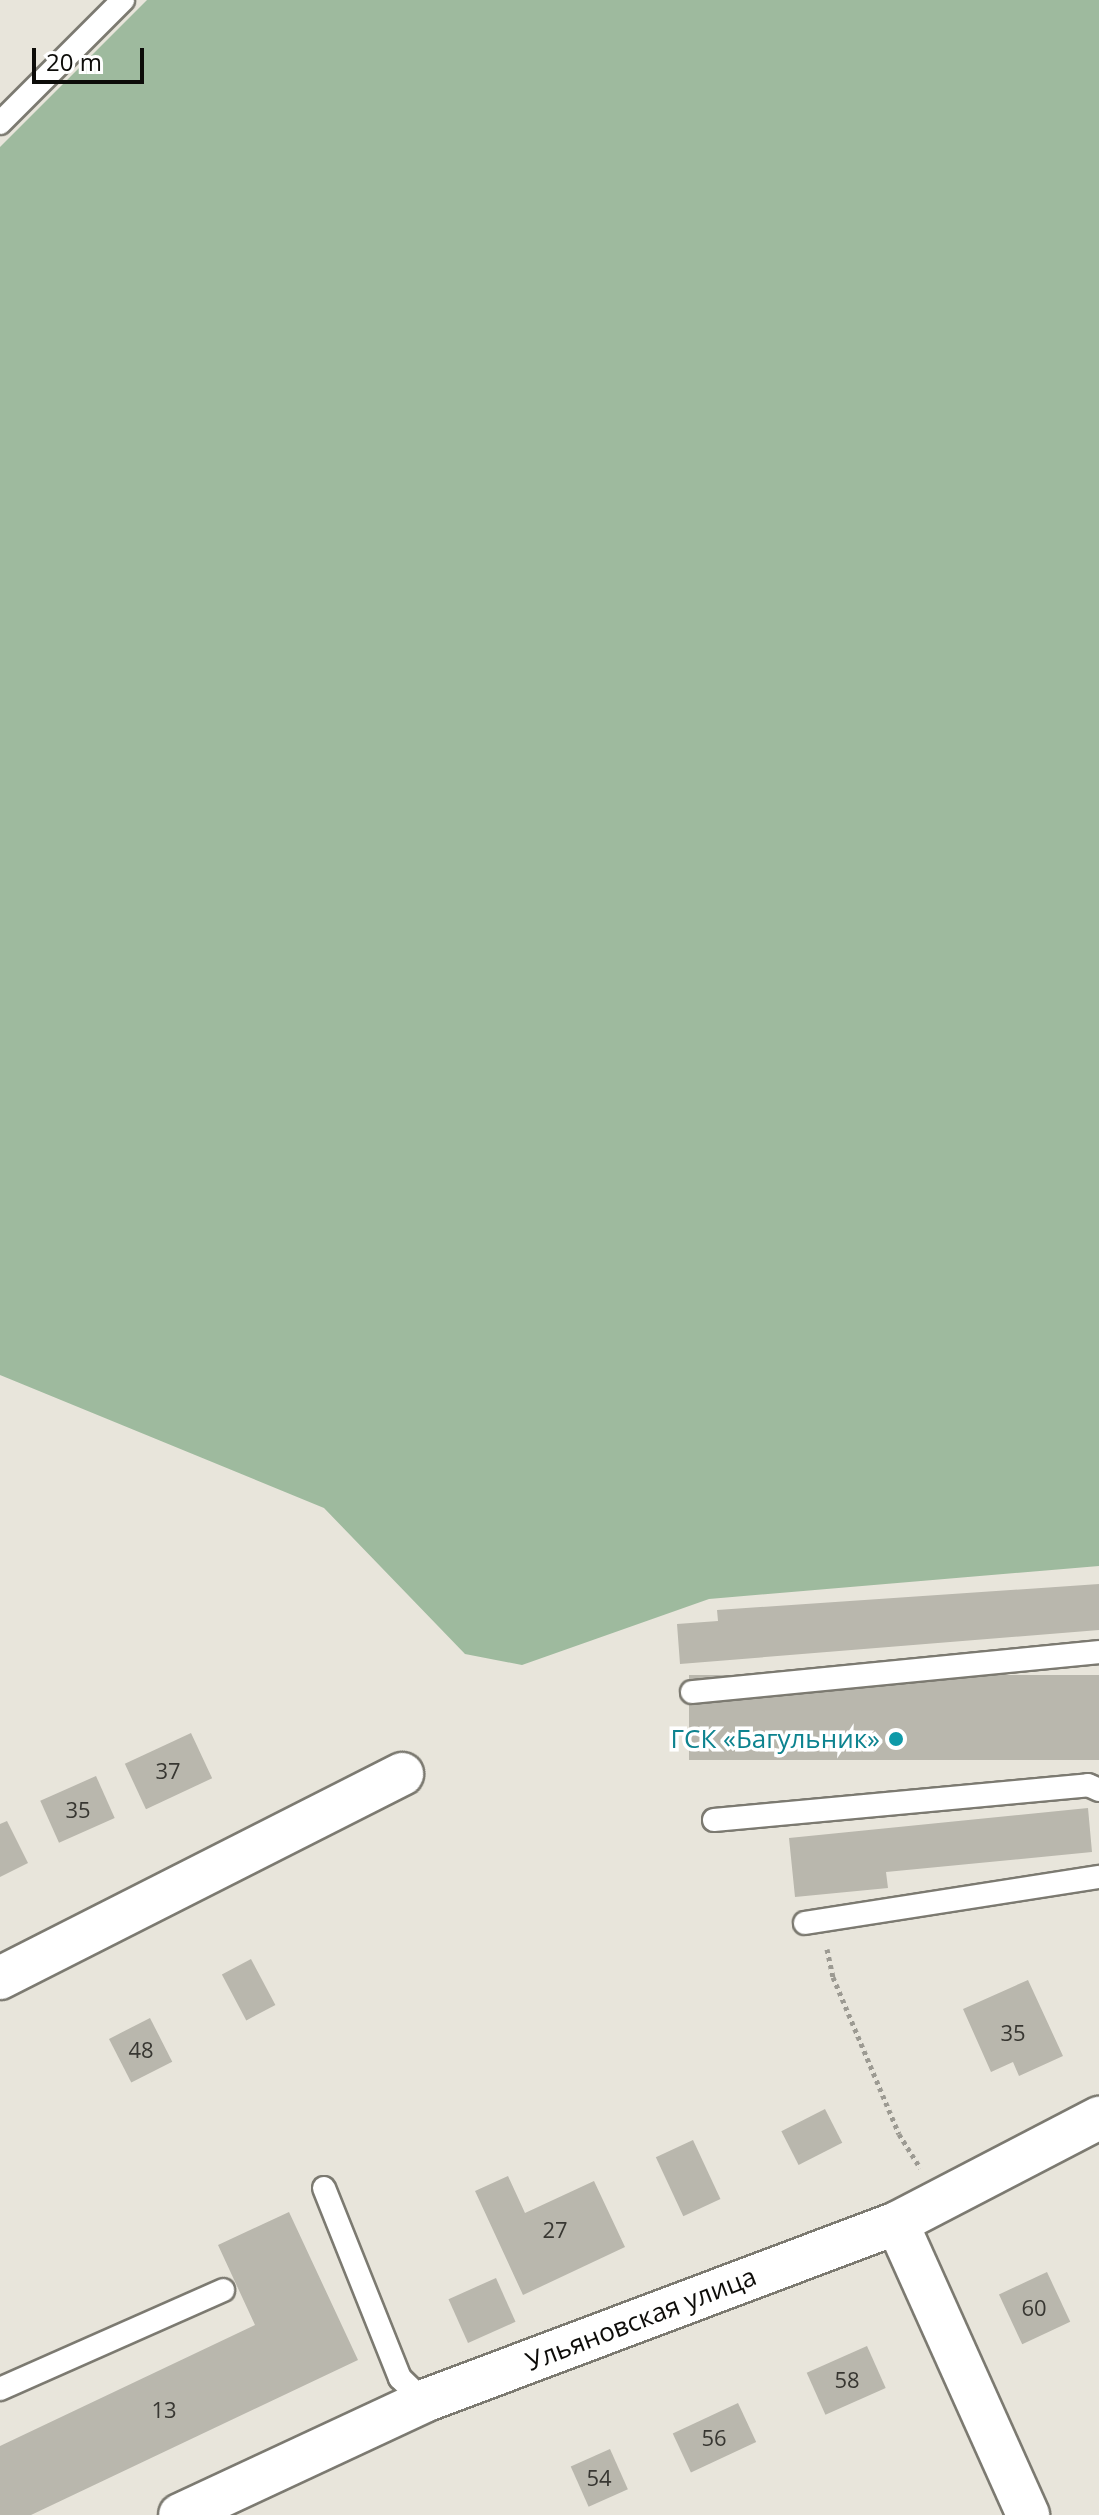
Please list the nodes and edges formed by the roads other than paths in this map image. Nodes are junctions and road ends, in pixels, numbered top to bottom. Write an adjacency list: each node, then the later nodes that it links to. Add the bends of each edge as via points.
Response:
1 (123, 0): 2 (lane)
2 (0, 123)
3 (1099, 1652): 4 (lane)
4 (692, 1692)
5 (402, 1774): 10 (street)
6 (1099, 1790): 7 (lane, via 1088,1785)
7 (714, 1820)
8 (1099, 1877): 9 (lane)
9 (813, 1922)
10 (0, 1978)
11 (1099, 2118): 13 (street, Ульяновская улица)
12 (324, 2188): 16 (lane, via 400,2378)
13 (897, 2223): 16 (street, Ульяновская улица); 18 (street)
14 (223, 2290): 15 (lane)
15 (0, 2389)
16 (424, 2401): 17 (street, Ульяновская улица)
17 (180, 2515)
18 (1028, 2515)

